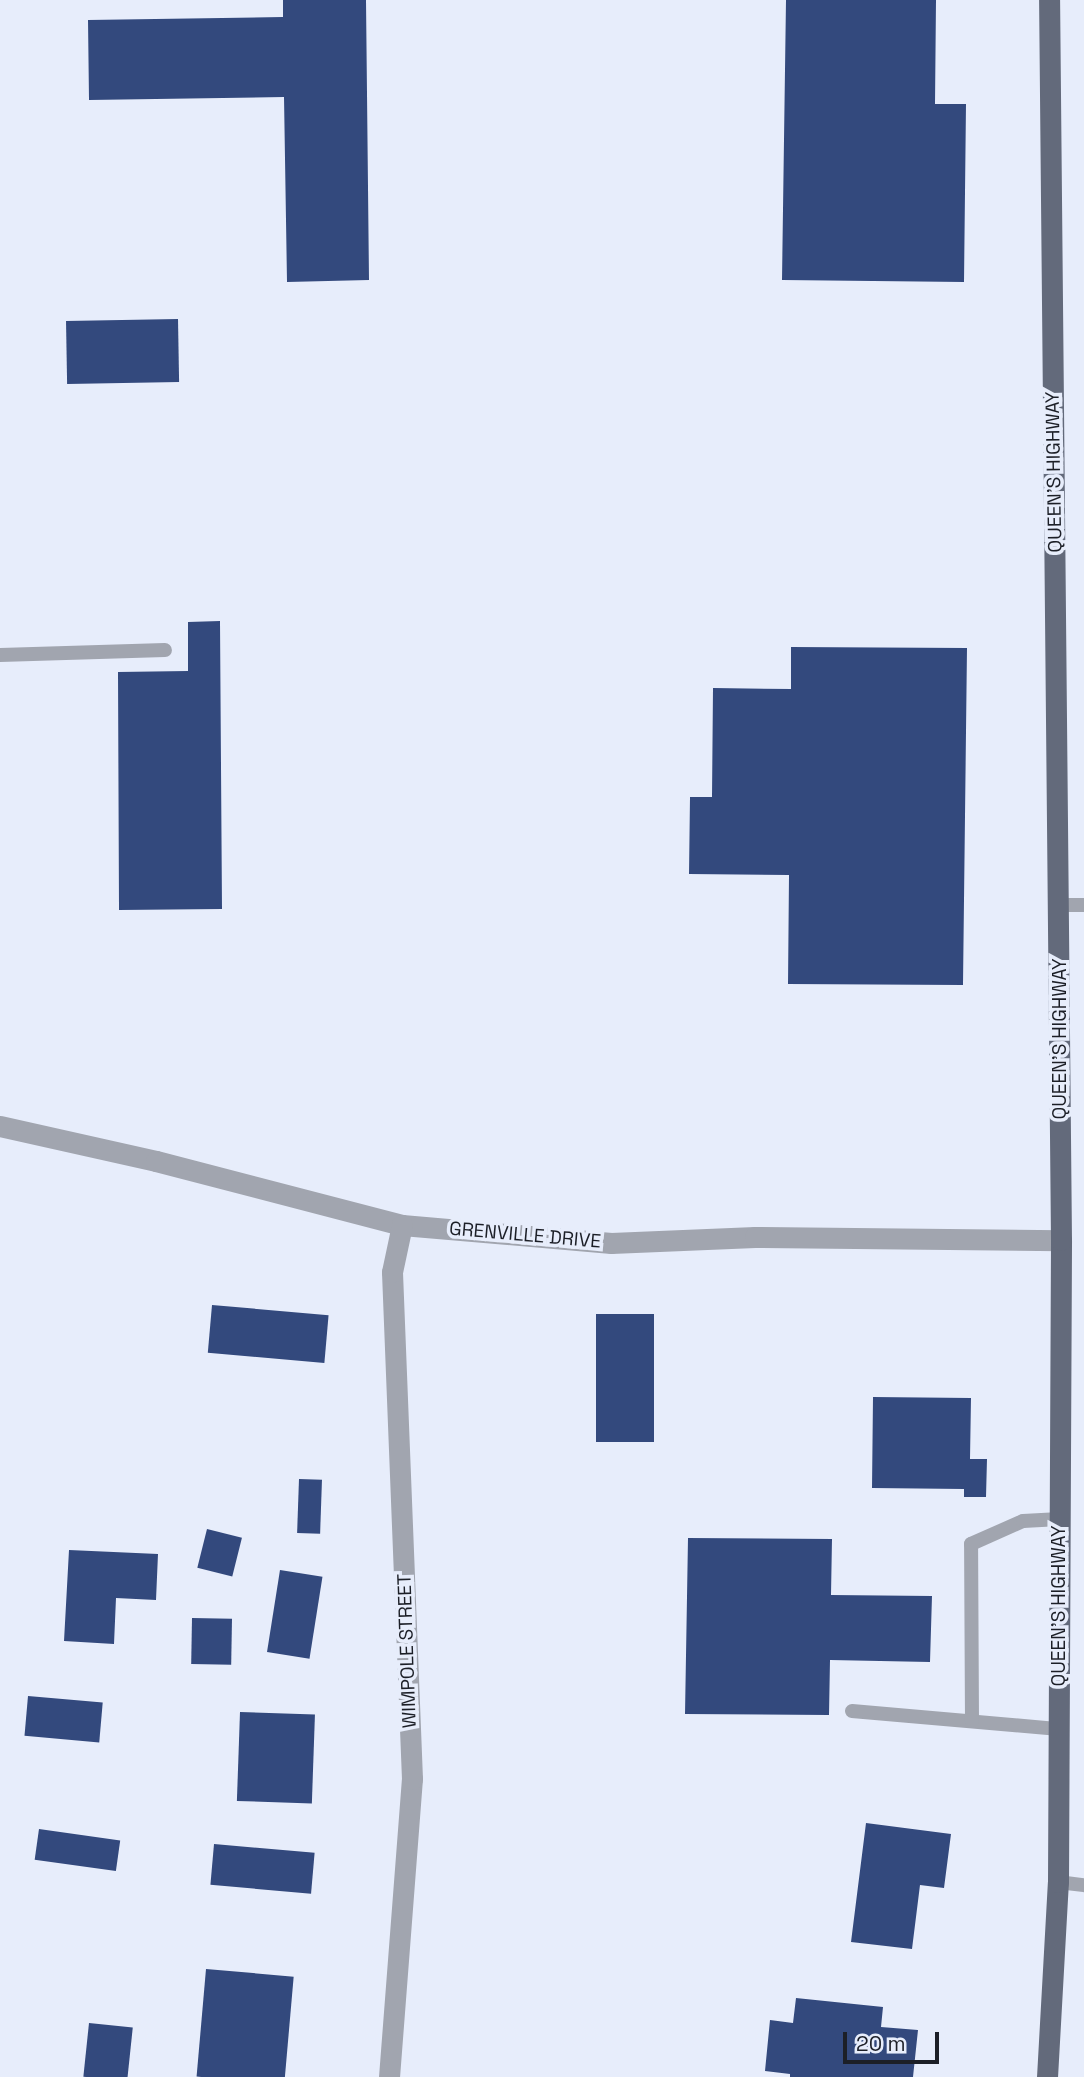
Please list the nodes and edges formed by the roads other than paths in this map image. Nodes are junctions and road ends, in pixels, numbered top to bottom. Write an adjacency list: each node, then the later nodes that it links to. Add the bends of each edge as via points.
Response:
1 (1049, 0): 4 (main road, QUEEN'S HIGHWAY)
2 (165, 650): 3 (lane)
3 (0, 655)
4 (1059, 905): 5 (lane); 8 (main road, QUEEN'S HIGHWAY)
5 (1084, 905)
6 (0, 1125): 7 (street, GRENVILLE DRIVE)
7 (402, 1225): 8 (street, GRENVILLE DRIVE, via 611,1243 755,1237); 15 (street, WIMPOLE STREET, via 392,1272 412,1779)
8 (1061, 1240): 9 (main road, QUEEN'S HIGHWAY)
9 (1060, 1519): 11 (lane, via 1023,1521 971,1544); 12 (main road, QUEEN'S HIGHWAY)
10 (852, 1711): 11 (lane)
11 (972, 1721): 12 (lane)
12 (1059, 1729): 13 (main road, QUEEN'S HIGHWAY)
13 (1058, 1882): 14 (lane); 16 (main road, QUEEN'S HIGHWAY)
14 (1084, 1885)
15 (389, 2077)
16 (1046, 2077)

